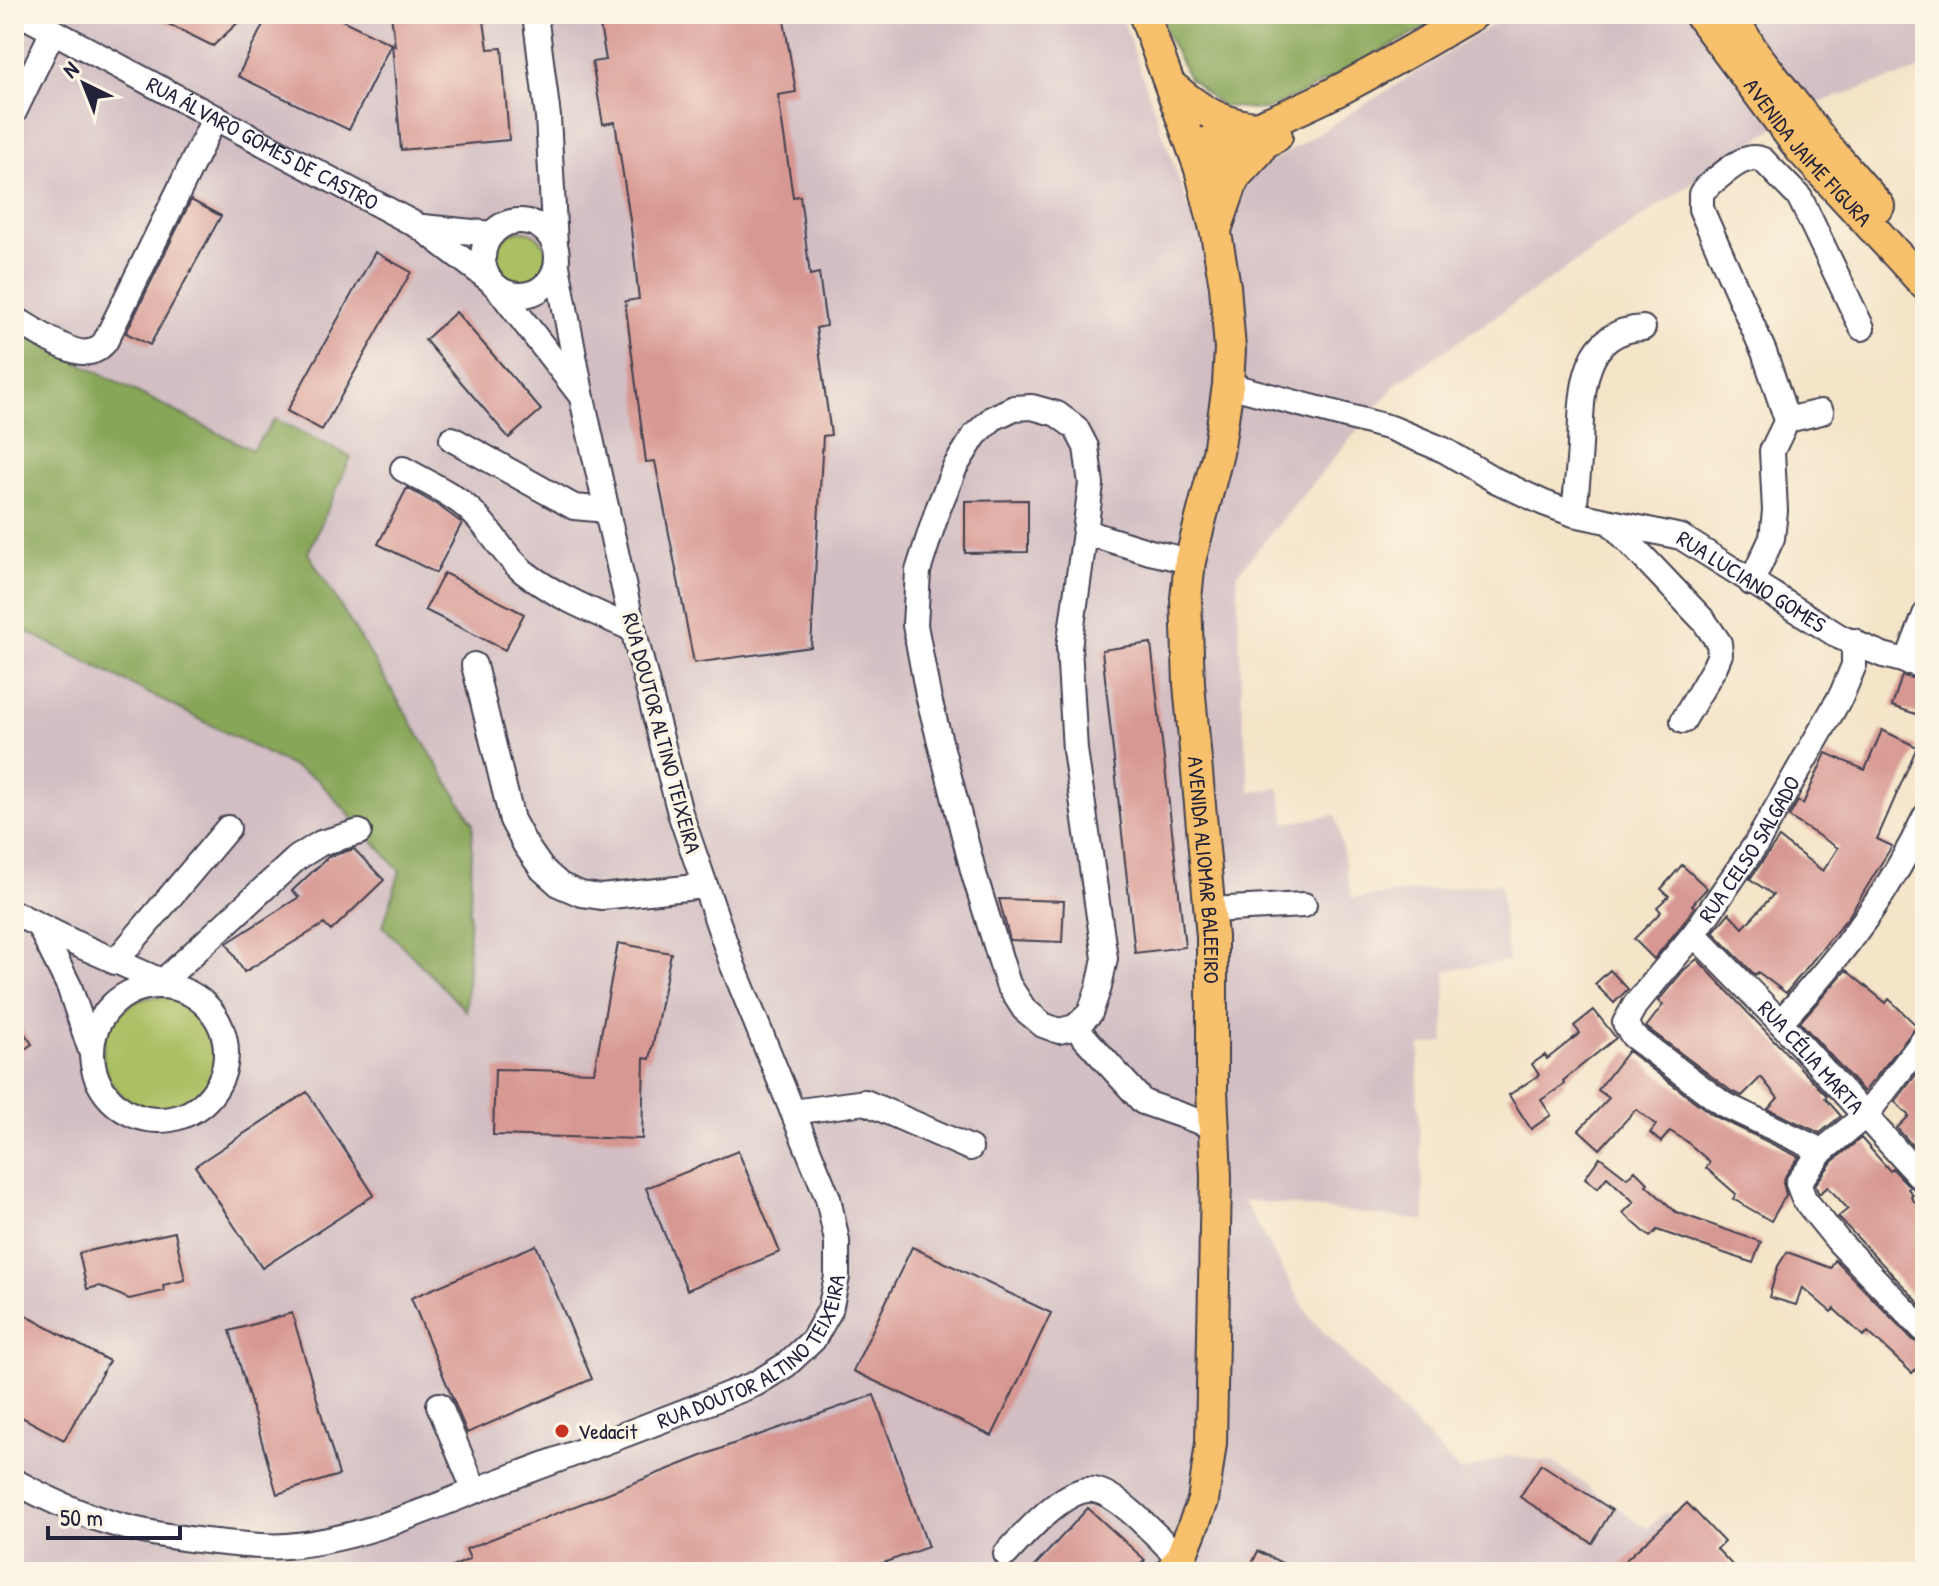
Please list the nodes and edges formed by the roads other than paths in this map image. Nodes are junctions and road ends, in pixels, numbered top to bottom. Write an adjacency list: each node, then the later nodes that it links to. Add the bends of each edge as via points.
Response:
1 (21, 14): 7 (street, RUA ÁLVARO GOMES DE CASTRO)
2 (535, 14): 13 (street, RUA DOUTOR ALTINO TEIXEIRA)
3 (1144, 14): 8 (main road, AVENIDA ALIOMAR BALEEIRO)
4 (1474, 14): 11 (main road)
5 (1699, 14): 21 (main road, AVENIDA JAIME FIGURA, via 1800,149)
6 (1730, 14): 18 (main road, AVENIDA JAIME FIGURA, via 1825,144)
7 (53, 31): 9 (street); 10 (street, RUA ÁLVARO GOMES DE CASTRO)
8 (1171, 85): 11 (main road, via 1218,120); 12 (main road, AVENIDA ALIOMAR BALEEIRO)
9 (14, 112)
10 (215, 117): 15 (street, RUA ÁLVARO GOMES DE CASTRO); 22 (street, via 105,342 86,353 74,351)
11 (1261, 135): 12 (main road); 16 (main road, via 1234,178)
12 (1196, 158): 16 (main road, AVENIDA ALIOMAR BALEEIRO)
13 (551, 173): 14 (street); 19 (street, RUA DOUTOR ALTINO TEIXEIRA)
14 (514, 221): 17 (street); 19 (street, via 534,223 550,236)
15 (420, 227): 17 (street); 20 (street, RUA DOUTOR ALTINO TEIXEIRA)
16 (1216, 233): 25 (main road, AVENIDA ALIOMAR BALEEIRO, via 1229,320)
17 (492, 234): 20 (street, via 483,256)
18 (1925, 253)
19 (556, 255): 20 (street, via 552,278 532,293 519,295); 26 (street, RUA DOUTOR ALTINO TEIXEIRA)
20 (494, 283): 26 (street, RUA DOUTOR ALTINO TEIXEIRA)
21 (1925, 285)
22 (14, 318)
23 (1643, 328): 32 (street, via 1626,329 1606,341 1583,379)
24 (1862, 328): 28 (street, via 1800,198 1763,160 1746,158 1705,188 1701,209 1764,352)
25 (1228, 385): 32 (street, RUA LUCIANO GOMES, via 1391,428); 35 (main road, AVENIDA ALIOMAR BALEEIRO, via 1218,453)
26 (582, 398): 31 (street, RUA DOUTOR ALTINO TEIXEIRA)
27 (1821, 412): 28 (street)
28 (1787, 420): 36 (street, via 1772,451 1772,538)
29 (452, 439): 31 (street, via 574,507)
30 (403, 469): 38 (street, via 472,512 525,573)
31 (607, 510): 38 (street, RUA DOUTOR ALTINO TEIXEIRA)
32 (1574, 514): 33 (street, RUA LUCIANO GOMES)
33 (1611, 523): 36 (street, RUA LUCIANO GOMES, via 1681,537); 42 (street, via 1719,643 1715,666)
34 (1085, 532): 35 (street); 55 (street, via 1069,647 1075,750 1105,958 1090,1013); 55 (street, via 1091,484 1086,447 1076,428 1057,414 1032,407 993,418 955,467 938,509 918,571 915,625 970,859 1008,984 1024,1009 1043,1025 1059,1031)
35 (1190, 561): 48 (main road, AVENIDA ALIOMAR BALEEIRO, via 1186,639)
36 (1751, 583): 39 (street, RUA LUCIANO GOMES)
37 (1925, 615): 40 (street)
38 (633, 629): 46 (street, RUA DOUTOR ALTINO TEIXEIRA, via 680,813)
39 (1854, 641): 40 (street, RUA LUCIANO GOMES); 51 (street, RUA CELSO SALGADO, via 1854,665 1842,694 1756,844)
40 (1916, 664)
41 (474, 665): 46 (street, via 512,820 542,869 560,885 601,897)
42 (1683, 721)
43 (1925, 817): 54 (street, via 1846,944)
44 (228, 828): 52 (street)
45 (359, 832): 53 (street, via 321,843 297,858)
46 (705, 886): 59 (street, RUA DOUTOR ALTINO TEIXEIRA)
47 (1304, 905): 48 (street)
48 (1210, 910): 58 (main road, AVENIDA ALIOMAR BALEEIRO)
49 (14, 913): 50 (street)
50 (40, 928): 52 (street); 57 (street, via 69,986)
51 (1694, 934): 54 (street, RUA CÉLIA MARTA); 64 (street, RUA CELSO SALGADO, via 1628,1017 1627,1028 1723,1104)
52 (115, 962): 53 (street)
53 (168, 984): 57 (street, via 132,991 116,1001 95,1032); 57 (street, via 195,995 212,1010 223,1031 222,1076 211,1096 193,1111 171,1119 126,1112 97,1078)
54 (1780, 1022): 61 (street, RUA CÉLIA MARTA)
55 (1075, 1027): 60 (street, via 1143,1102)
56 (1925, 1038): 61 (street)
57 (92, 1055)
58 (1212, 1090): 60 (street); 62 (main road, AVENIDA ALIOMAR BALEEIRO)
59 (793, 1112): 63 (street, via 865,1102); 69 (street, RUA DOUTOR ALTINO TEIXEIRA, via 828,1198 837,1241 830,1310 813,1340 755,1384)
60 (1168, 1112): 62 (street)
61 (1866, 1115): 64 (street); 65 (street, RUA CÉLIA MARTA)
62 (1215, 1127): 71 (main road, AVENIDA ALIOMAR BALEEIRO, via 1211,1443 1203,1501)
63 (970, 1148)
64 (1822, 1151): 66 (street, via 1798,1183 1804,1199)
65 (1925, 1182)
66 (1925, 1331)
67 (439, 1405): 69 (street)
68 (14, 1481): 69 (street, RUA DOUTOR ALTINO TEIXEIRA, via 126,1529 254,1546 286,1546 360,1532)
69 (475, 1491)
70 (1006, 1554): 71 (street, via 1060,1503 1093,1490 1124,1507)
71 (1175, 1566)

